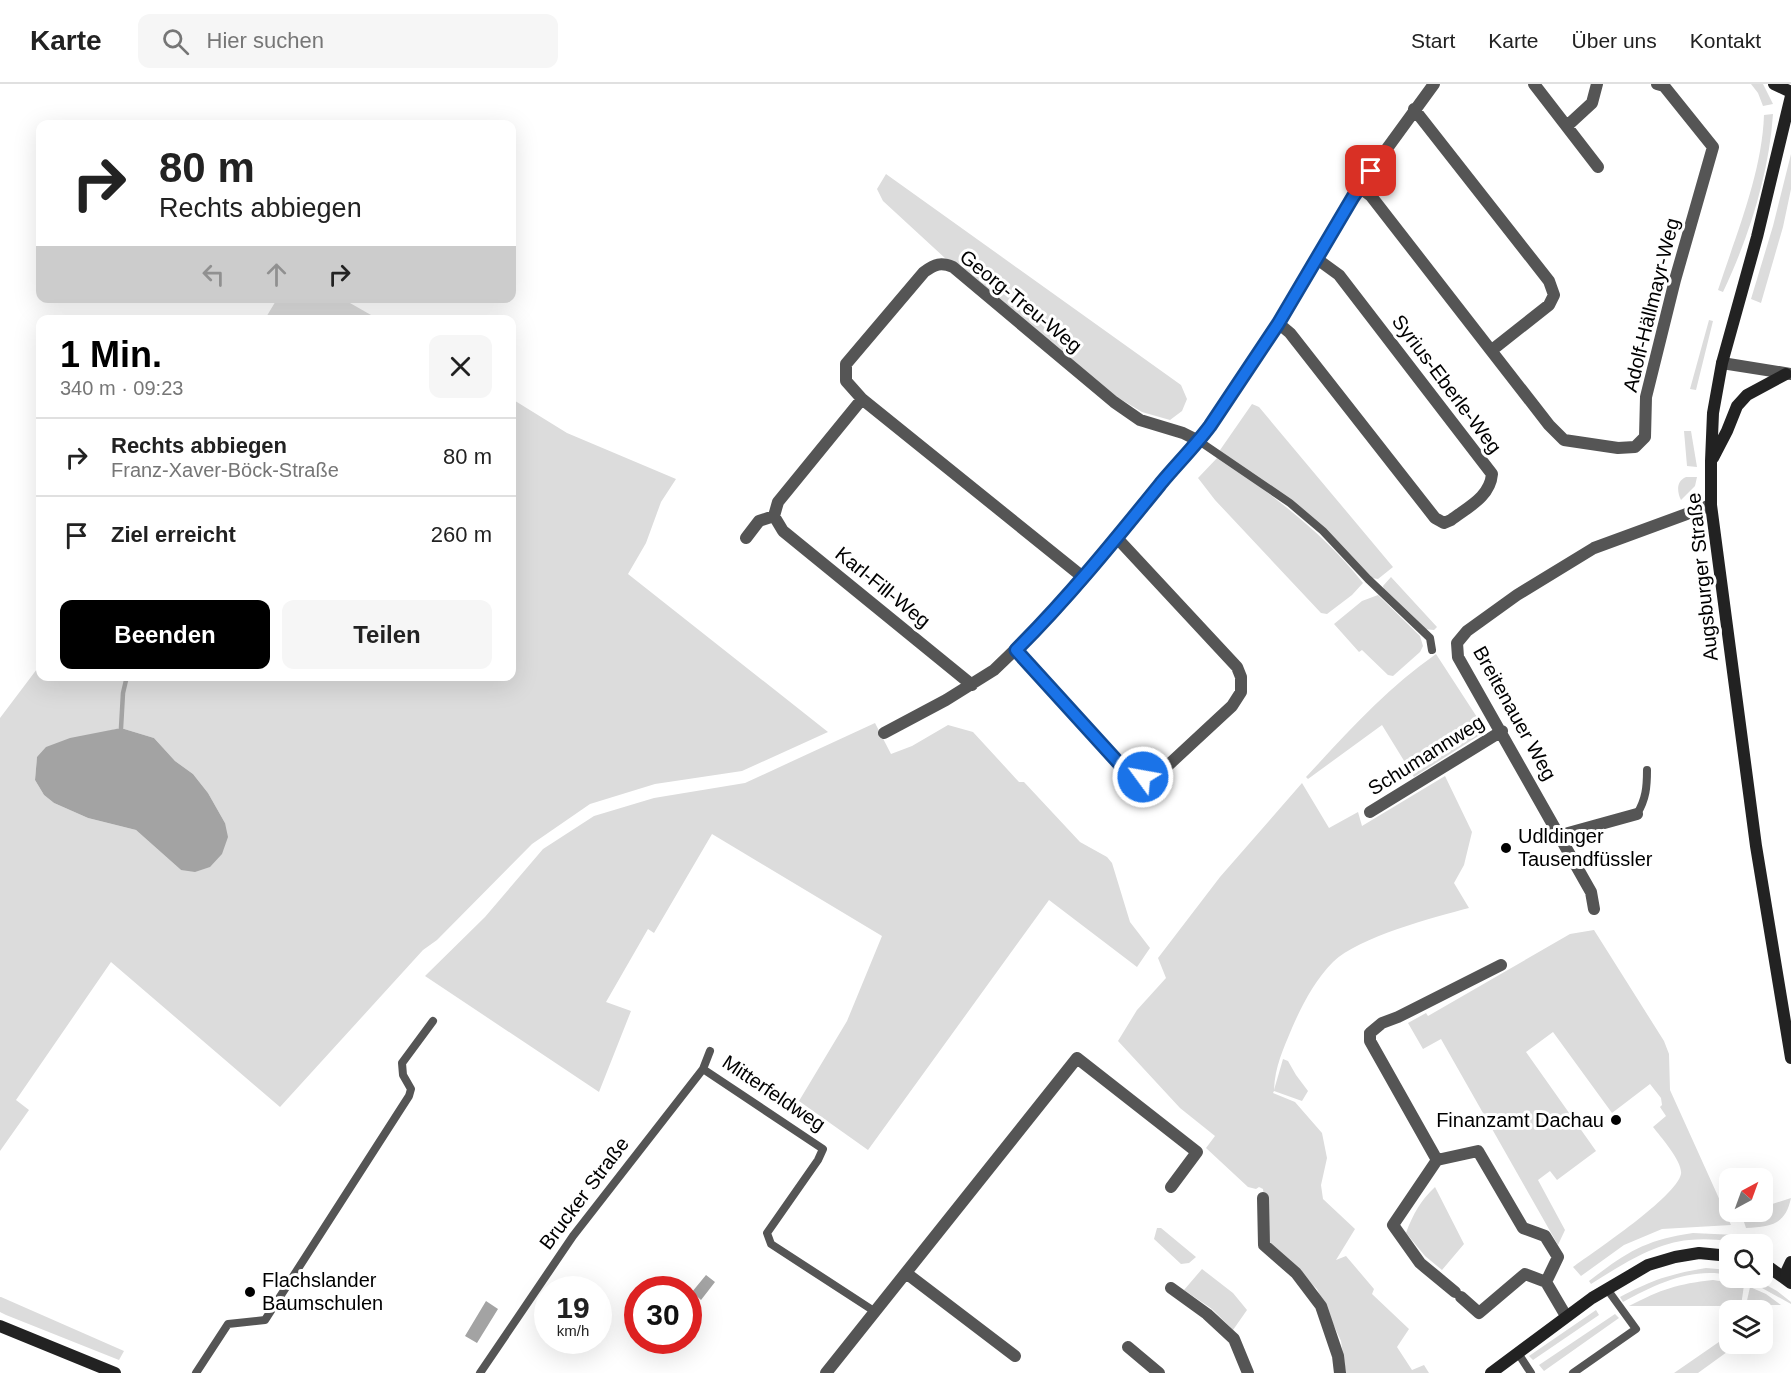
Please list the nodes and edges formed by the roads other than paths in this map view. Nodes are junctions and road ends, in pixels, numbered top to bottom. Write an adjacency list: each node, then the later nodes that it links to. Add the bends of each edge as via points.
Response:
1 (1434, 84): 7 (street)
2 (1534, 84): 8 (street)
3 (1597, 84): 8 (street, via 1592,104)
4 (1657, 84): 13 (street, Adolf-Hällmayr-Weg, via 1664,86 1713,147 1646,397 1645,437 1635,447 1618,448 1564,440)
5 (1774, 84): 6 (main road)
6 (1791, 94): 14 (main road, Augsburger Straße)
7 (1414, 110): 10 (street); 13 (street, via 1549,281 1554,295 1549,305)
8 (1567, 126): 9 (street)
9 (1598, 167)
10 (1359, 187): 11 (street); 13 (street, Adolf-Hällmayr-Weg, via 1371,196)
11 (1317, 259): 12 (street); 12 (street, Syrius-Eberle-Weg, via 1339,275 1492,474 1491,486 1451,520 1444,523 1435,518 1290,333)
12 (1278, 324): 17 (street)
13 (1492, 350)
14 (1722, 363): 15 (street); 18 (main road, Augsburger Straße, via 1713,413)
15 (1789, 374): 18 (main road, via 1747,394 1737,406)
16 (862, 399): 17 (street, Georg-Treu-Weg, via 846,381 846,364 924,272 944,263 1114,402 1140,420); 20 (street, via 778,502); 23 (street, Georg-Treu-Weg)
17 (1199, 441): 22 (street); 25 (lane, via 1290,502 1323,531 1430,638)
18 (1711, 461): 19 (main road, Augsburger Straße)
19 (1711, 505): 27 (street, Breitenauer Weg, via 1594,548 1467,630 1457,644 1458,657); 37 (main road, Augsburger Straße, via 1756,846)
20 (774, 516): 21 (street, via 759,521); 26 (street, Karl-Fill-Weg, via 783,531)
21 (746, 538)
22 (1117, 538): 23 (street); 24 (street, via 1237,667 1241,692 1232,706 1163,770 1143,777 1126,771)
23 (1084, 578): 24 (street)
24 (1016, 650): 26 (street)
25 (1432, 650)
26 (972, 685): 28 (street)
27 (1502, 731): 30 (street, Schumannweg); 32 (street, Breitenauer Weg)
28 (884, 733)
29 (1647, 770): 31 (lane, via 1645,798)
30 (1370, 812)
31 (1637, 814): 32 (street)
32 (1560, 836): 33 (street, Breitenauer Weg, via 1592,892)
33 (1594, 909)
34 (1501, 965): 39 (street, via 1382,1023 1370,1033 1370,1041)
35 (433, 1021): 57 (lane, via 402,1063 411,1089 409,1096 265,1320 228,1324)
36 (710, 1051): 38 (lane, Mitterfeldweg)
37 (1791, 1058)
38 (703, 1070): 50 (lane, Mitterfeldweg, via 823,1149 767,1233 771,1244); 58 (lane, Brucker Straße, via 573,1236)
39 (1437, 1160): 47 (street, via 1478,1151 1523,1228 1545,1236 1558,1257); 47 (street, via 1393,1225 1420,1263 1479,1312 1525,1274)
40 (1171, 1187): 45 (street, via 1197,1152 1077,1058)
41 (1263, 1198): 62 (street, via 1264,1245 1296,1273 1321,1306)
42 (1719, 1255): 49 (main road, via 1699,1253 1648,1265)
43 (1791, 1262): 46 (main road)
44 (1773, 1271): 46 (main road)
45 (906, 1273): 50 (street); 55 (street)
46 (1788, 1280)
47 (1546, 1282): 51 (street)
48 (1171, 1288): 61 (street, via 1234,1339)
49 (1607, 1289): 51 (main road); 65 (lane, via 1636,1329)
50 (874, 1311): 59 (street)
51 (1566, 1317): 54 (main road)
52 (0, 1326): 56 (main road)
53 (1128, 1347): 60 (street)
54 (1518, 1353): 63 (main road); 64 (lane)
55 (1015, 1356)
56 (115, 1373)
57 (196, 1373)
58 (480, 1373)
59 (826, 1373)
60 (1159, 1373)
61 (1248, 1373)
62 (1340, 1373)
63 (1491, 1373)
64 (1532, 1373)
65 (1573, 1373)

